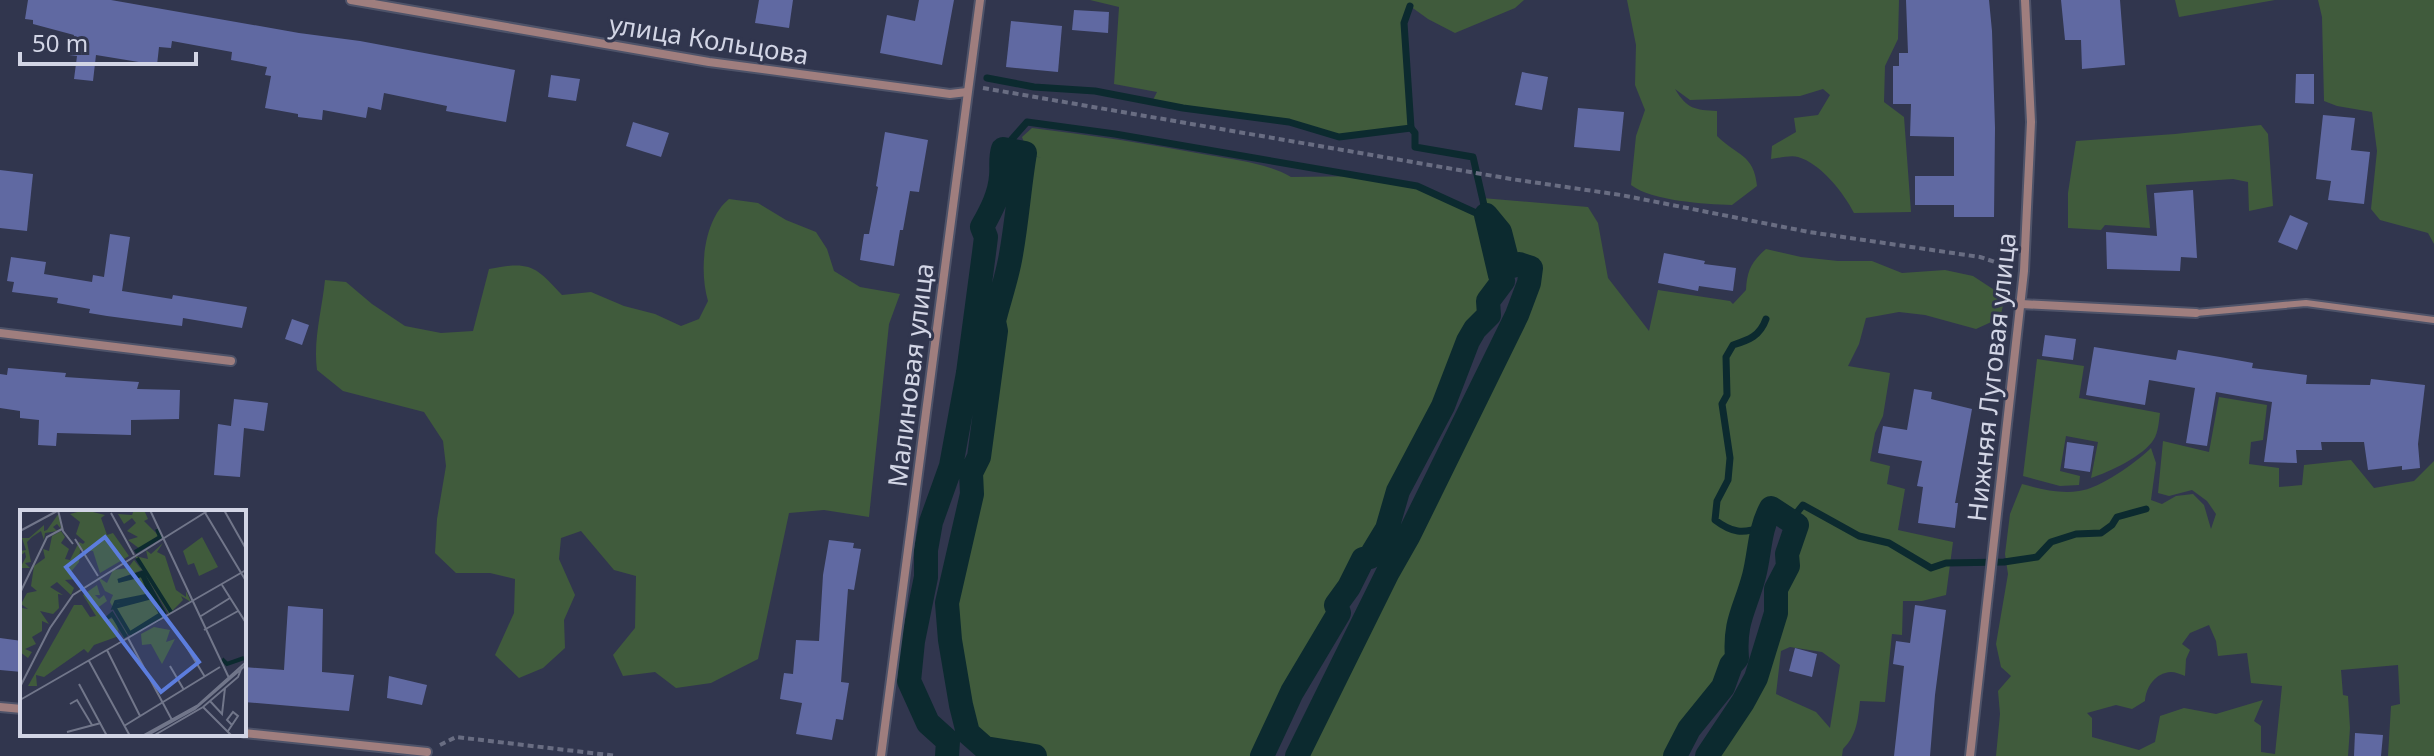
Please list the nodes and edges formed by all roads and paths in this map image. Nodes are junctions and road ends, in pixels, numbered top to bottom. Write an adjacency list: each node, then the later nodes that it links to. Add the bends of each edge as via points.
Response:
1 (351, 0): 4 (street, улица Кольцова, via 709,62)
2 (980, 0): 4 (street, Малиновая улица)
3 (2025, 0): 5 (street, Нижняя Луговая улица, via 2031,122)
4 (967, 92): 5 (path, via 984,88 1621,195 1809,232 1980,257); 16 (street, Малиновая улица)
5 (2024, 271): 6 (street, Нижняя Луговая улица)
6 (2021, 304): 7 (street); 17 (street, Нижняя Луговая улица)
7 (2196, 313): 8 (lane, via 2306,303)
8 (2434, 320)
9 (0, 333): 10 (street)
10 (231, 361)
11 (0, 707): 12 (street)
12 (20, 709)
13 (246, 733): 14 (street)
14 (427, 752): 15 (path, via 456,737)
15 (617, 756)
16 (881, 756)
17 (1970, 756)

